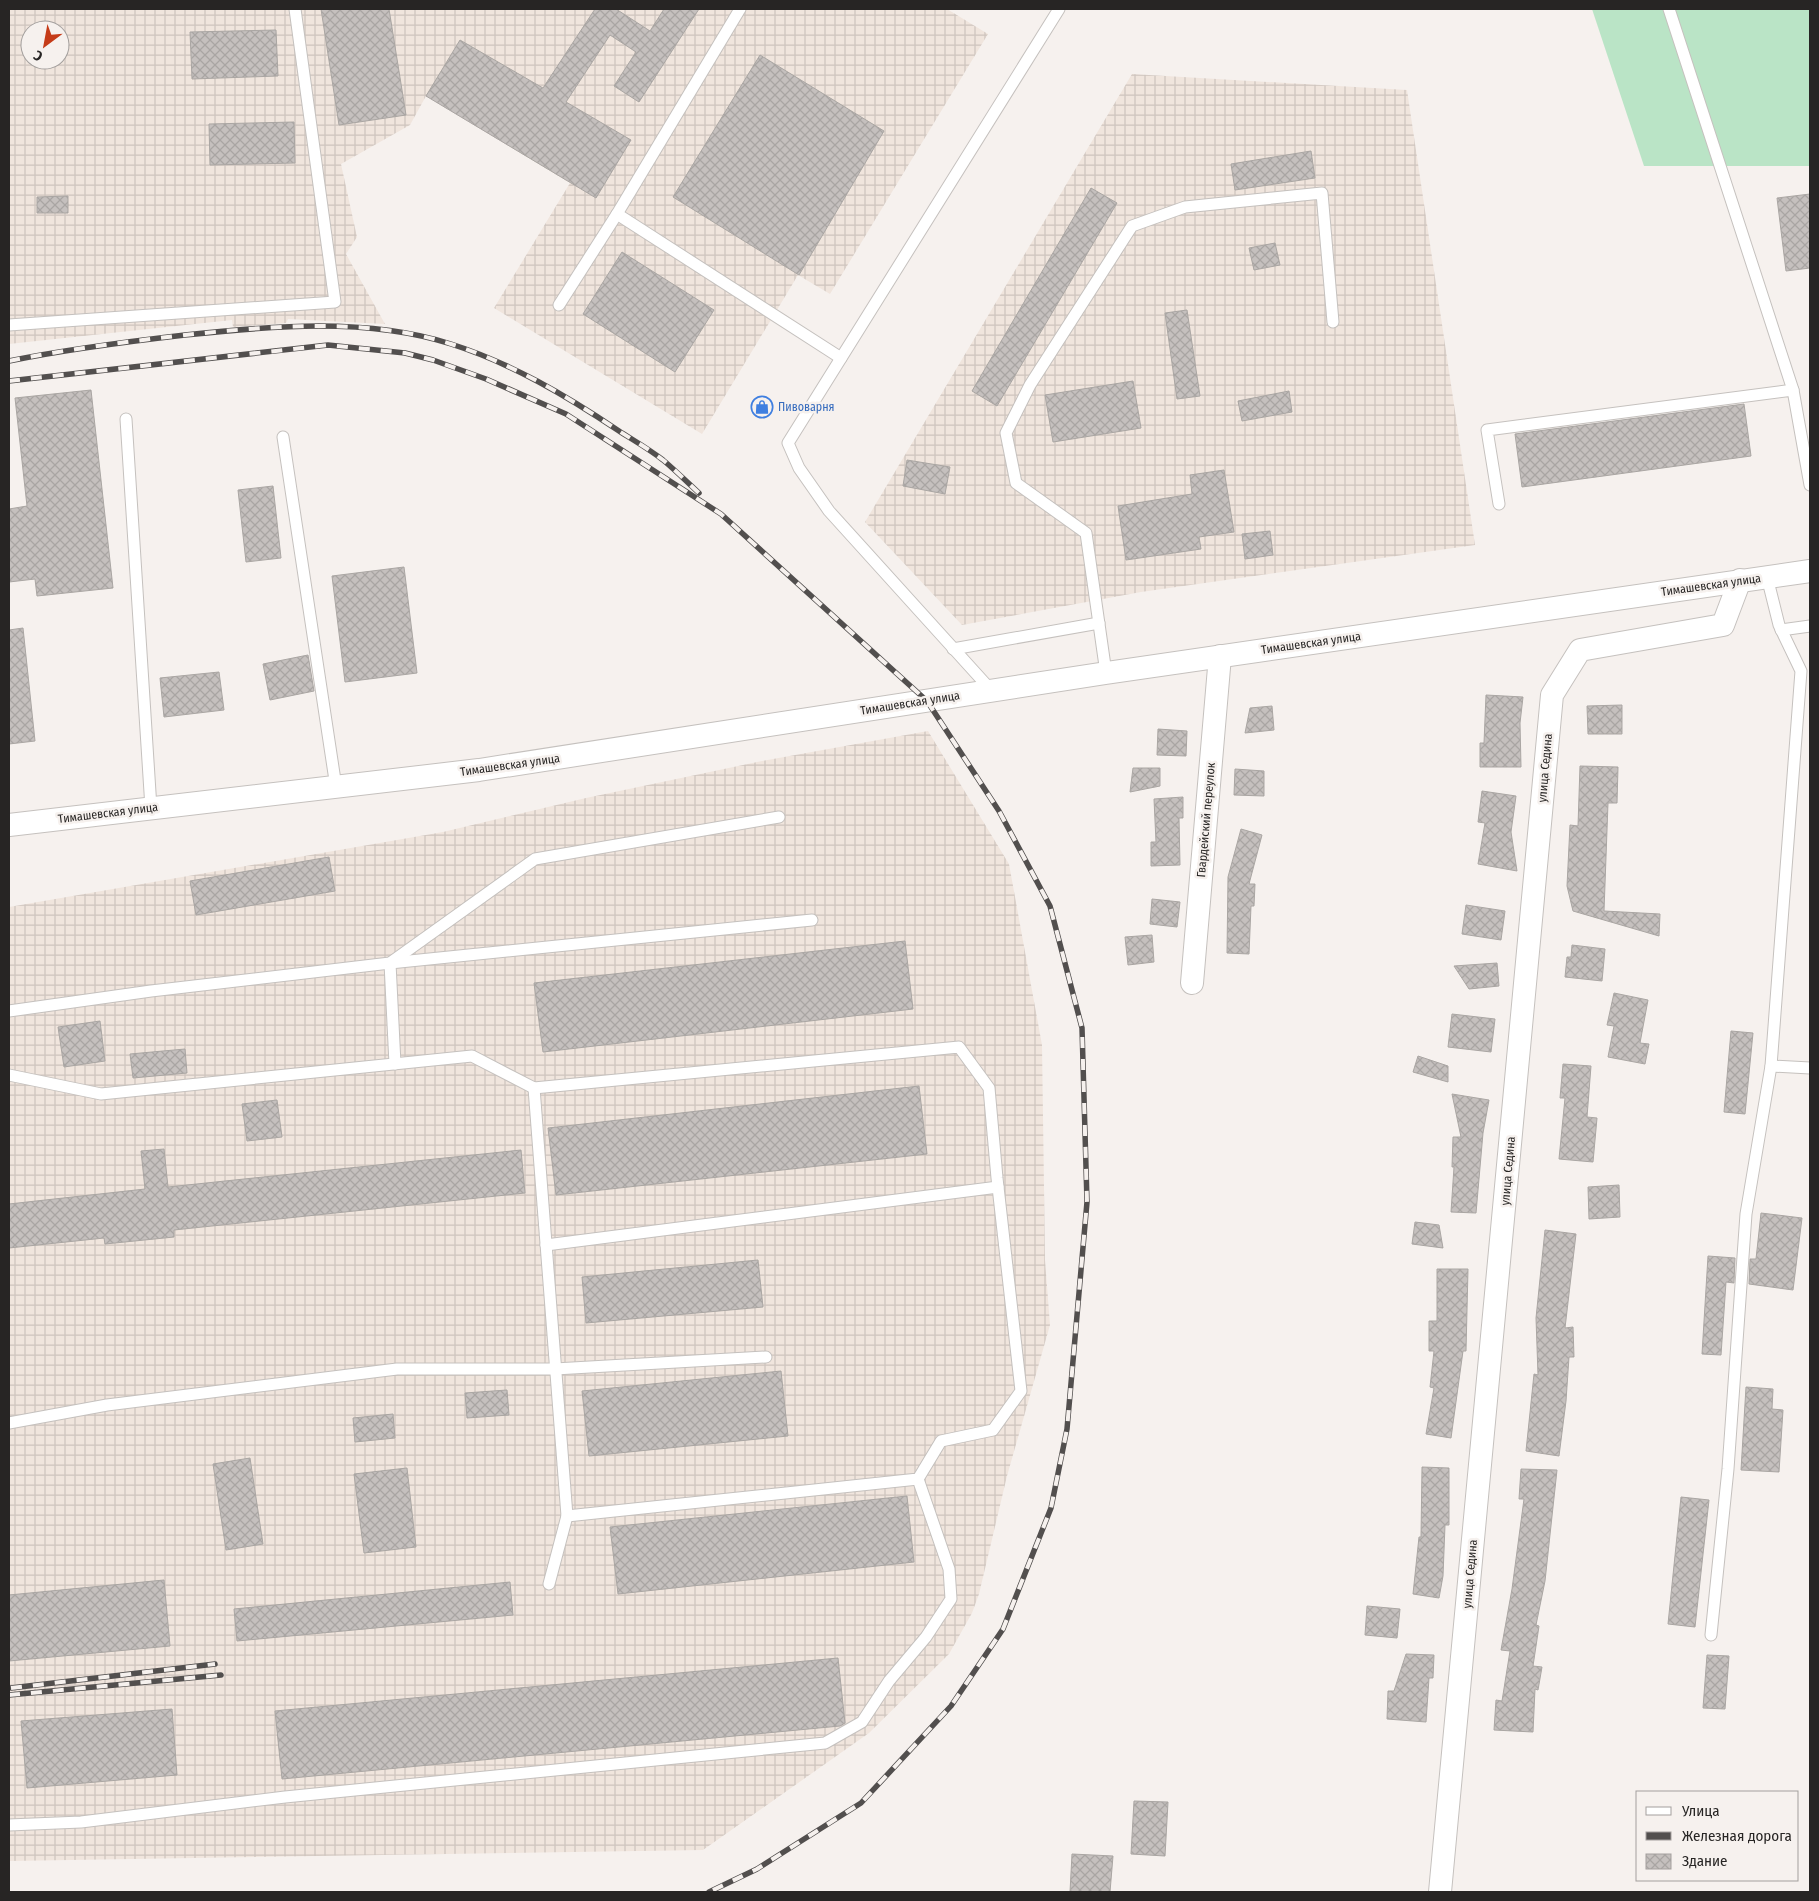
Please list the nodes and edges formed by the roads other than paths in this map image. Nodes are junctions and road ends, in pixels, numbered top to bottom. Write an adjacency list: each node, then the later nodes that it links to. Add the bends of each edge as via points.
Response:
1 (295, 9): 8 (lane, via 335,302)
2 (740, 9): 5 (lane)
3 (1059, 9): 9 (lane)
4 (1669, 9): 10 (lane)
5 (617, 214): 6 (lane); 9 (lane)
6 (559, 305)
7 (1333, 322): 18 (lane, via 1322,193 1185,207 1132,226 1030,385 1006,433 1016,483 1086,533)
8 (9, 325)
9 (841, 358): 21 (lane, via 788,443 799,468 829,510)
10 (1793, 390): 13 (lane); 14 (lane, via 1487,430)
11 (126, 419): 26 (lane)
12 (283, 436): 25 (lane)
13 (1810, 485)
14 (1499, 504)
15 (1810, 571): 16 (street, Тимашевская улица)
16 (1767, 577): 17 (street, Тимашевская улица); 20 (lane)
17 (1740, 580): 22 (street, Тимашевская улица); 48 (street, улица Седина, via 1723,626 1580,650 1552,695)
18 (1099, 622): 21 (lane); 23 (lane)
19 (1810, 626): 20 (lane)
20 (1782, 630): 34 (lane, via 1801,671)
21 (953, 648): 24 (lane)
22 (1220, 656): 23 (street, Тимашевская улица); 31 (street, Гвардейский переулок)
23 (1106, 673): 24 (street, Тимашевская улица)
24 (991, 690): 25 (street, Тимашевская улица, via 479,770)
25 (336, 787): 26 (street, Тимашевская улица)
26 (150, 808): 28 (street, Тимашевская улица)
27 (779, 818): 30 (lane, via 535,859)
28 (9, 825)
29 (812, 920): 30 (lane)
30 (390, 963): 32 (lane, via 151,991); 33 (lane)
31 (1192, 983)
32 (9, 1012)
33 (395, 1064): 36 (lane, via 100,1094); 37 (lane, via 472,1056)
34 (1771, 1066): 35 (lane); 46 (lane, via 1746,1214 1728,1469)
35 (1810, 1068)
36 (9, 1075)
37 (534, 1088): 38 (lane, via 959,1047 989,1088); 39 (lane)
38 (998, 1187): 39 (lane); 43 (lane, via 1022,1391 993,1430 941,1441)
39 (546, 1245): 41 (lane)
40 (766, 1357): 41 (lane)
41 (555, 1369): 42 (lane, via 397,1368 107,1405); 44 (lane)
42 (9, 1423)
43 (918, 1479): 44 (lane); 47 (lane, via 949,1568 951,1599 862,1722 825,1743 285,1797 81,1822)
44 (567, 1516): 45 (lane)
45 (549, 1584)
46 (1711, 1635)
47 (9, 1825)
48 (1440, 1892)

